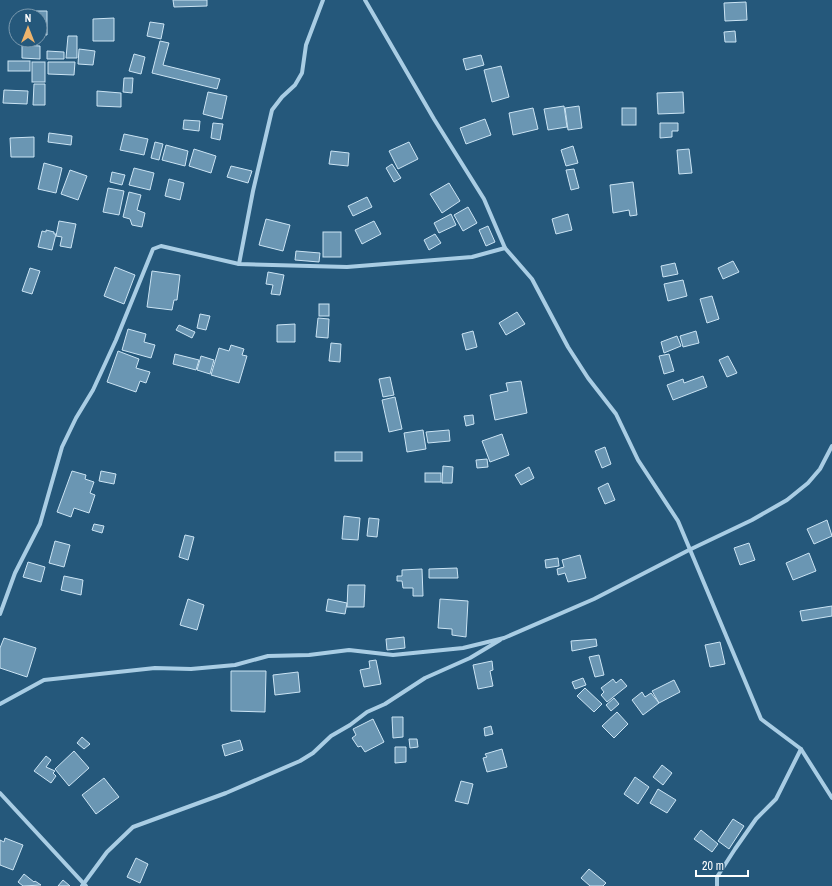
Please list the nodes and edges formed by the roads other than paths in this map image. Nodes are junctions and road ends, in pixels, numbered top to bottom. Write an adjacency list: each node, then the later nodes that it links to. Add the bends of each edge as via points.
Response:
1 (324, 0): 4 (street, via 306,45 302,73 295,85 272,110)
2 (365, 0): 3 (street, via 484,199)
3 (505, 248): 4 (street, via 472,257 347,267); 6 (street, via 532,279 588,378 616,414 638,460 678,521)
4 (239, 264): 7 (street, via 161,246 153,248 113,347 62,447 40,524 15,574)
5 (832, 446): 6 (street, via 808,483 788,500)
6 (689, 550): 8 (street, via 594,599); 10 (street, via 761,719)
7 (0, 614)
8 (504, 638): 9 (street, via 463,648 393,655 349,650 309,655 268,656 235,665 191,669 155,668 44,680); 13 (street, via 470,658 425,678 385,704 367,712 300,761 226,793 133,827 107,852)
9 (0, 704)
10 (800, 749): 12 (street); 14 (street, via 776,799 756,819 735,849 717,877)
11 (0, 793): 13 (street)
12 (832, 798)
13 (84, 885)
14 (717, 886)

